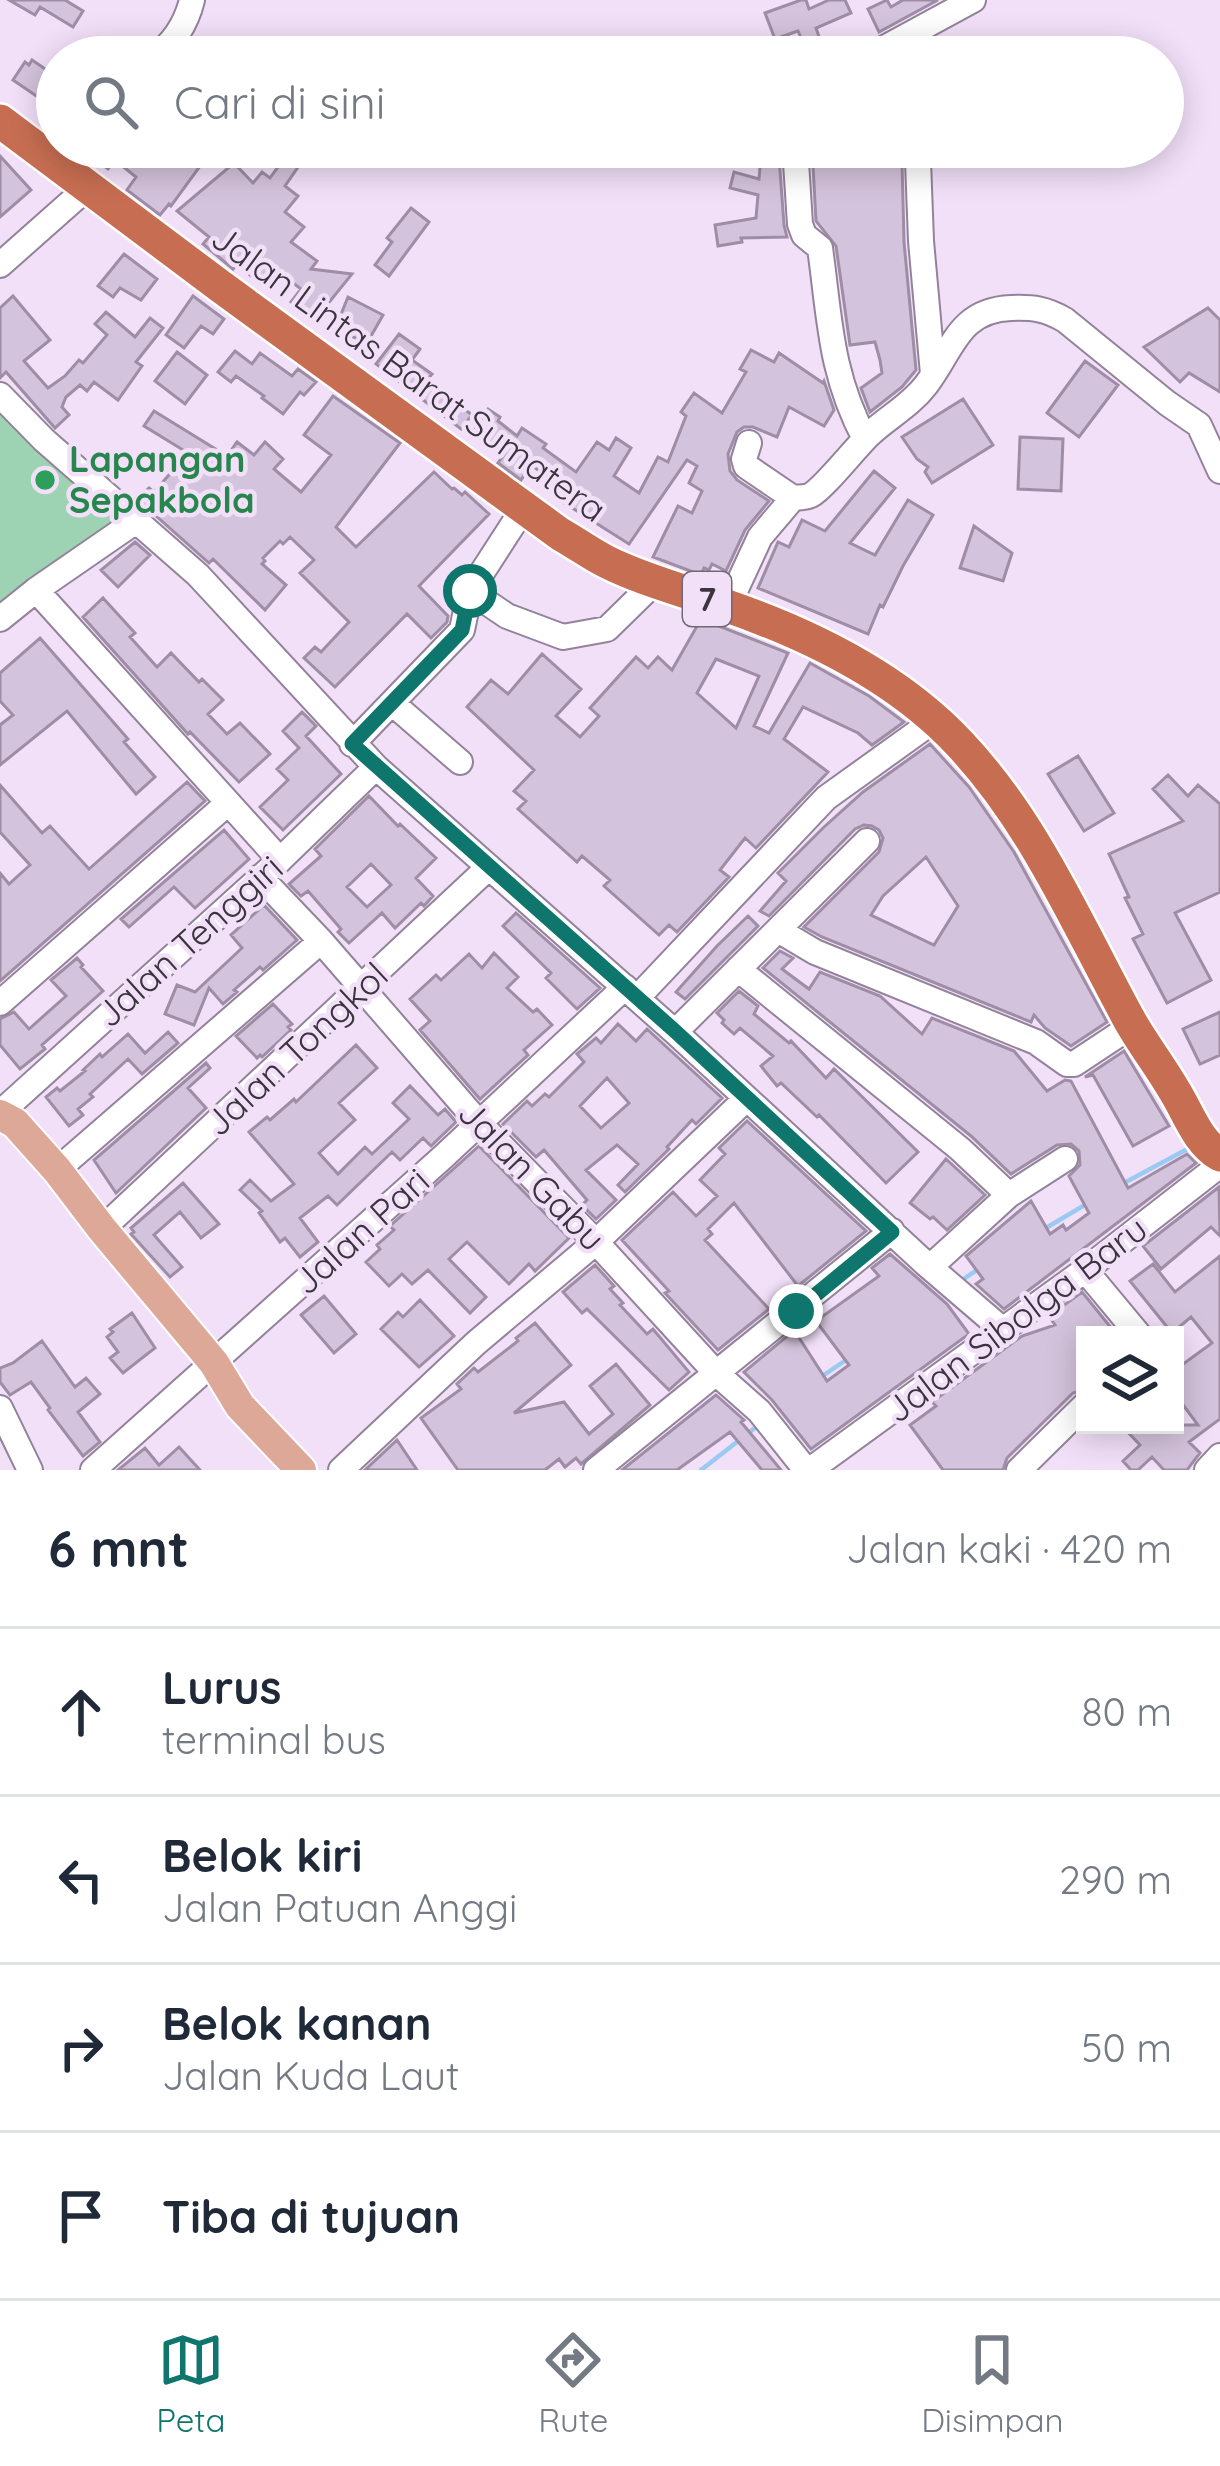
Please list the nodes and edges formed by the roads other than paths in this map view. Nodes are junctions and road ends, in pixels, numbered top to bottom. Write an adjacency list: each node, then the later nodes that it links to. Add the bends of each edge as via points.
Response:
1 (192, 0): 3 (street)
2 (973, 0): 4 (street)
3 (176, 36)
4 (907, 36)
5 (0, 121): 6 (highway, 7)
6 (36, 139)
7 (70, 168): 10 (highway, 7)
8 (796, 168): 14 (street, via 800,224 820,248 837,368)
9 (918, 168): 12 (street)
10 (88, 187): 11 (street); 18 (highway, Jalan Lintas Barat Sumatera / 7)
11 (0, 265)
12 (933, 374): 14 (street); 16 (street, via 956,336 982,314 1047,310 1199,425)
13 (0, 394): 19 (street)
14 (865, 440): 17 (street, via 811,496)
15 (749, 443): 17 (street, via 746,466)
16 (1220, 470)
17 (793, 498): 23 (street, via 760,537)
18 (525, 506): 20 (highway, Jalan Lintas Barat Sumatera / 7, via 606,562); 22 (street)
19 (136, 521): 21 (street); 27 (street, via 198,575)
20 (655, 582): 22 (street, via 607,629 562,637); 23 (highway, Jalan Lintas Barat Sumatera / 7)
21 (36, 590): 24 (street); 30 (street)
22 (470, 591): 25 (street, via 462,630)
23 (728, 606): 26 (highway, Jalan Lintas Barat Sumatera / 7, via 819,644)
24 (0, 619)
25 (392, 703): 27 (street); 28 (street)
26 (936, 719): 39 (street, Jalan Pari, via 826,798); 41 (highway, Jalan Lintas Barat Sumatera / 7, via 1004,797)
27 (352, 744): 29 (street)
28 (460, 762)
29 (376, 767): 32 (street, Jalan Tenggiri); 33 (street)
30 (228, 803): 32 (street); 40 (street)
31 (867, 841): 35 (street)
32 (280, 860): 34 (street, Jalan Tenggiri)
33 (488, 867): 38 (street, Jalan Tongkol); 39 (street)
34 (260, 878): 36 (street, Jalan Gabu); 44 (street, Jalan Tenggiri)
35 (778, 930): 37 (street); 41 (street, via 1036,1042 1067,1064)
36 (321, 941): 38 (street, Jalan Gabu); 48 (street)
37 (738, 969): 42 (street); 49 (street)
38 (361, 989): 45 (street, Jalan Gabu); 50 (street, Jalan Tongkol)
39 (631, 992): 42 (street); 45 (street, Jalan Pari)
40 (0, 1003)
41 (1133, 1025): 46 (highway, Jalan Lintas Barat Sumatera / 7)
42 (676, 1032): 43 (street)
43 (746, 1099): 51 (street); 52 (street)
44 (0, 1114): 48 (main road)
45 (479, 1123): 52 (street, Jalan Gabu); 57 (street, Jalan Pari)
46 (1211, 1150): 53 (street, Jalan Sibolga Baru)
47 (1065, 1159): 49 (street)
48 (57, 1170): 50 (main road)
49 (1009, 1196): 54 (street)
50 (102, 1229): 57 (main road)
51 (892, 1232): 54 (street); 58 (street)
52 (596, 1242): 58 (street, Jalan Gabu); 65 (street)
53 (1084, 1270): 55 (street); 56 (street, Jalan Sibolga Baru)
54 (945, 1280): 56 (street)
55 (1131, 1326)
56 (1003, 1330): 67 (street, Jalan Sibolga Baru)
57 (214, 1363): 63 (street, Jalan Pari); 64 (main road, via 241,1406)
58 (716, 1373): 66 (street); 67 (street, Jalan Gabu)
59 (0, 1408): 62 (street)
60 (1076, 1414): 68 (street)
61 (1220, 1456): 69 (street)
62 (30, 1470)
63 (92, 1470)
64 (301, 1470)
65 (341, 1470)
66 (596, 1470)
67 (808, 1470)
68 (1018, 1470)
69 (1207, 1470)

